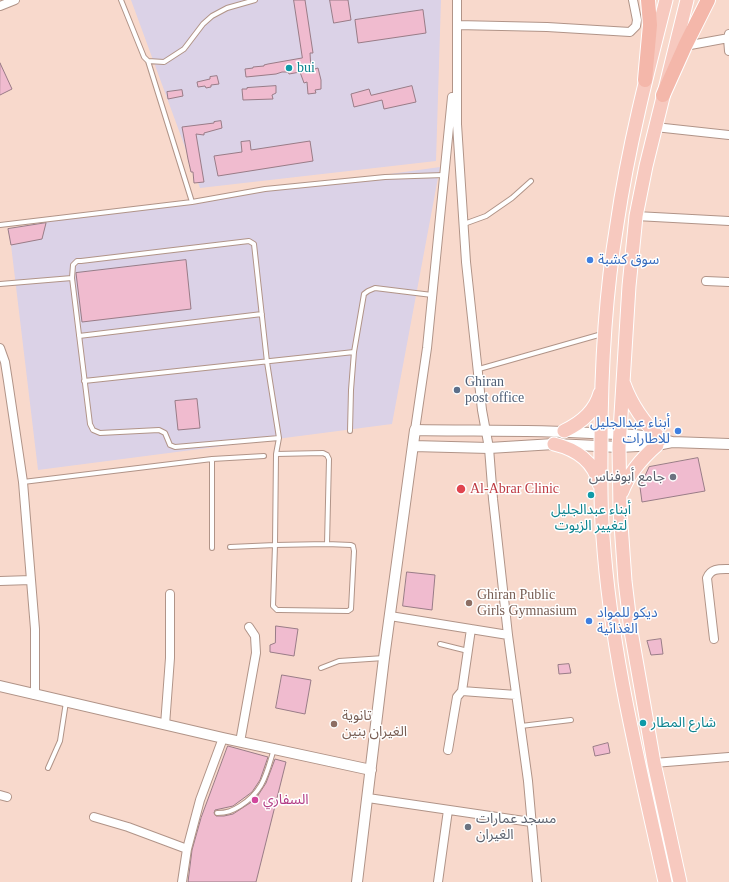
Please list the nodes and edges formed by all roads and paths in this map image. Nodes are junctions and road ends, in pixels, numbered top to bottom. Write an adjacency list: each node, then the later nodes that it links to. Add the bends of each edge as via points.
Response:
1 (15, 0): 10 (street)
2 (121, 0): 16 (lane, via 144,57)
3 (255, 0): 16 (lane, via 227,8 212,16 184,49 164,62)
4 (457, 0): 11 (street)
5 (633, 0): 11 (street, via 637,20 636,26 630,32 547,27)
6 (648, 0): 17 (highway, via 650,25)
7 (666, 0): 17 (main road)
8 (687, 0): 18 (main road)
9 (708, 0): 13 (highway)
10 (0, 6)
11 (457, 26): 14 (street)
12 (729, 37): 13 (street); 15 (street)
13 (685, 46): 18 (highway)
14 (457, 49): 21 (street); 26 (street, via 457,124)
15 (729, 50)
16 (148, 61): 23 (lane)
17 (645, 80): 34 (main road, via 616,225)
18 (663, 95): 19 (main road)
19 (655, 127): 20 (street); 24 (main road)
20 (729, 134)
21 (445, 175): 23 (lane, via 385,177 265,189); 32 (street)
22 (531, 181): 26 (lane, via 486,216)
23 (192, 202): 27 (lane)
24 (636, 216): 25 (street); 41 (main road)
25 (729, 221)
26 (463, 224): 39 (street)
27 (0, 225)
28 (72, 278): 31 (lane); 33 (lane, via 73,265 77,261 251,241 255,246); 35 (lane)
29 (706, 281): 30 (street)
30 (729, 282)
31 (0, 284)
32 (432, 295): 37 (lane, via 375,288 368,291 364,294); 43 (street)
33 (262, 314): 35 (lane); 38 (lane)
34 (604, 333): 39 (lane); 42 (main road)
35 (79, 336): 40 (lane)
36 (0, 348): 58 (street, via 5,362)
37 (354, 352): 38 (lane); 44 (lane)
38 (267, 362): 40 (lane); 47 (lane)
39 (479, 370): 45 (street, via 482,410)
40 (84, 381): 47 (lane, via 90,424 93,430 100,433 159,430 164,433 170,445 175,447)
41 (624, 383): 49 (main road); 50 (main road, via 631,401 647,425)
42 (602, 385): 46 (main road, via 599,398 589,414 575,426); 48 (main road)
43 (415, 430): 45 (street); 53 (street)
44 (350, 431)
45 (487, 431): 46 (street); 54 (street)
46 (564, 431): 48 (street)
47 (279, 438): 55 (lane)
48 (601, 440): 49 (street); 51 (street); 59 (main road)
49 (619, 440): 50 (street); 60 (main road)
50 (663, 442): 52 (street); 60 (main road, via 638,464)
51 (554, 444): 54 (street); 59 (main road, via 573,450 581,456 594,471)
52 (729, 444)
53 (413, 446): 54 (street); 69 (street)
54 (489, 448): 72 (street)
55 (276, 454): 61 (lane, via 323,453 328,457); 62 (lane)
56 (264, 456): 57 (lane)
57 (212, 459): 58 (lane); 63 (lane)
58 (23, 482): 66 (street)
59 (601, 490): 104 (main road, via 603,538 614,639)
60 (620, 496): 91 (main road, via 631,631)
61 (327, 544): 62 (lane); 62 (lane, via 351,545 354,548 349,611 274,608)
62 (275, 545): 64 (lane)
63 (212, 548)
64 (230, 548)
65 (729, 569): 73 (street, via 713,570 707,578)
66 (32, 580): 67 (street); 80 (street)
67 (0, 581)
68 (170, 594): 84 (street, via 170,658)
69 (390, 616): 71 (street); 76 (street)
70 (249, 627): 87 (street, via 255,636 256,652)
71 (471, 629): 72 (street); 75 (street)
72 (508, 635): 81 (street)
73 (714, 638)
74 (440, 644): 75 (lane)
75 (468, 651): 79 (street)
76 (384, 658): 77 (lane, via 339,661); 93 (street)
77 (321, 668)
78 (0, 686): 80 (street)
79 (462, 691): 81 (street); 89 (street, via 457,697)
80 (36, 695): 82 (street)
81 (516, 695): 85 (street)
82 (66, 702): 84 (street); 92 (lane, via 60,741)
83 (571, 720): 85 (lane)
84 (165, 725): 86 (street)
85 (520, 726): 98 (street)
86 (223, 738): 87 (street); 99 (street, via 200,800)
87 (240, 742): 88 (street)
88 (274, 749): 93 (street); 96 (lane, via 260,790 228,813)
89 (448, 750)
90 (729, 757): 91 (street)
91 (654, 763): 105 (main road)
92 (48, 768)
93 (371, 770): 94 (street)
94 (368, 798): 95 (street); 101 (street)
95 (448, 810): 98 (street); 102 (street)
96 (217, 813)
97 (94, 817): 99 (street)
98 (531, 822): 103 (street)
99 (188, 849): 100 (street)
100 (182, 882)
101 (357, 882)
102 (438, 882)
103 (537, 882)
104 (665, 882)
105 (680, 882)

